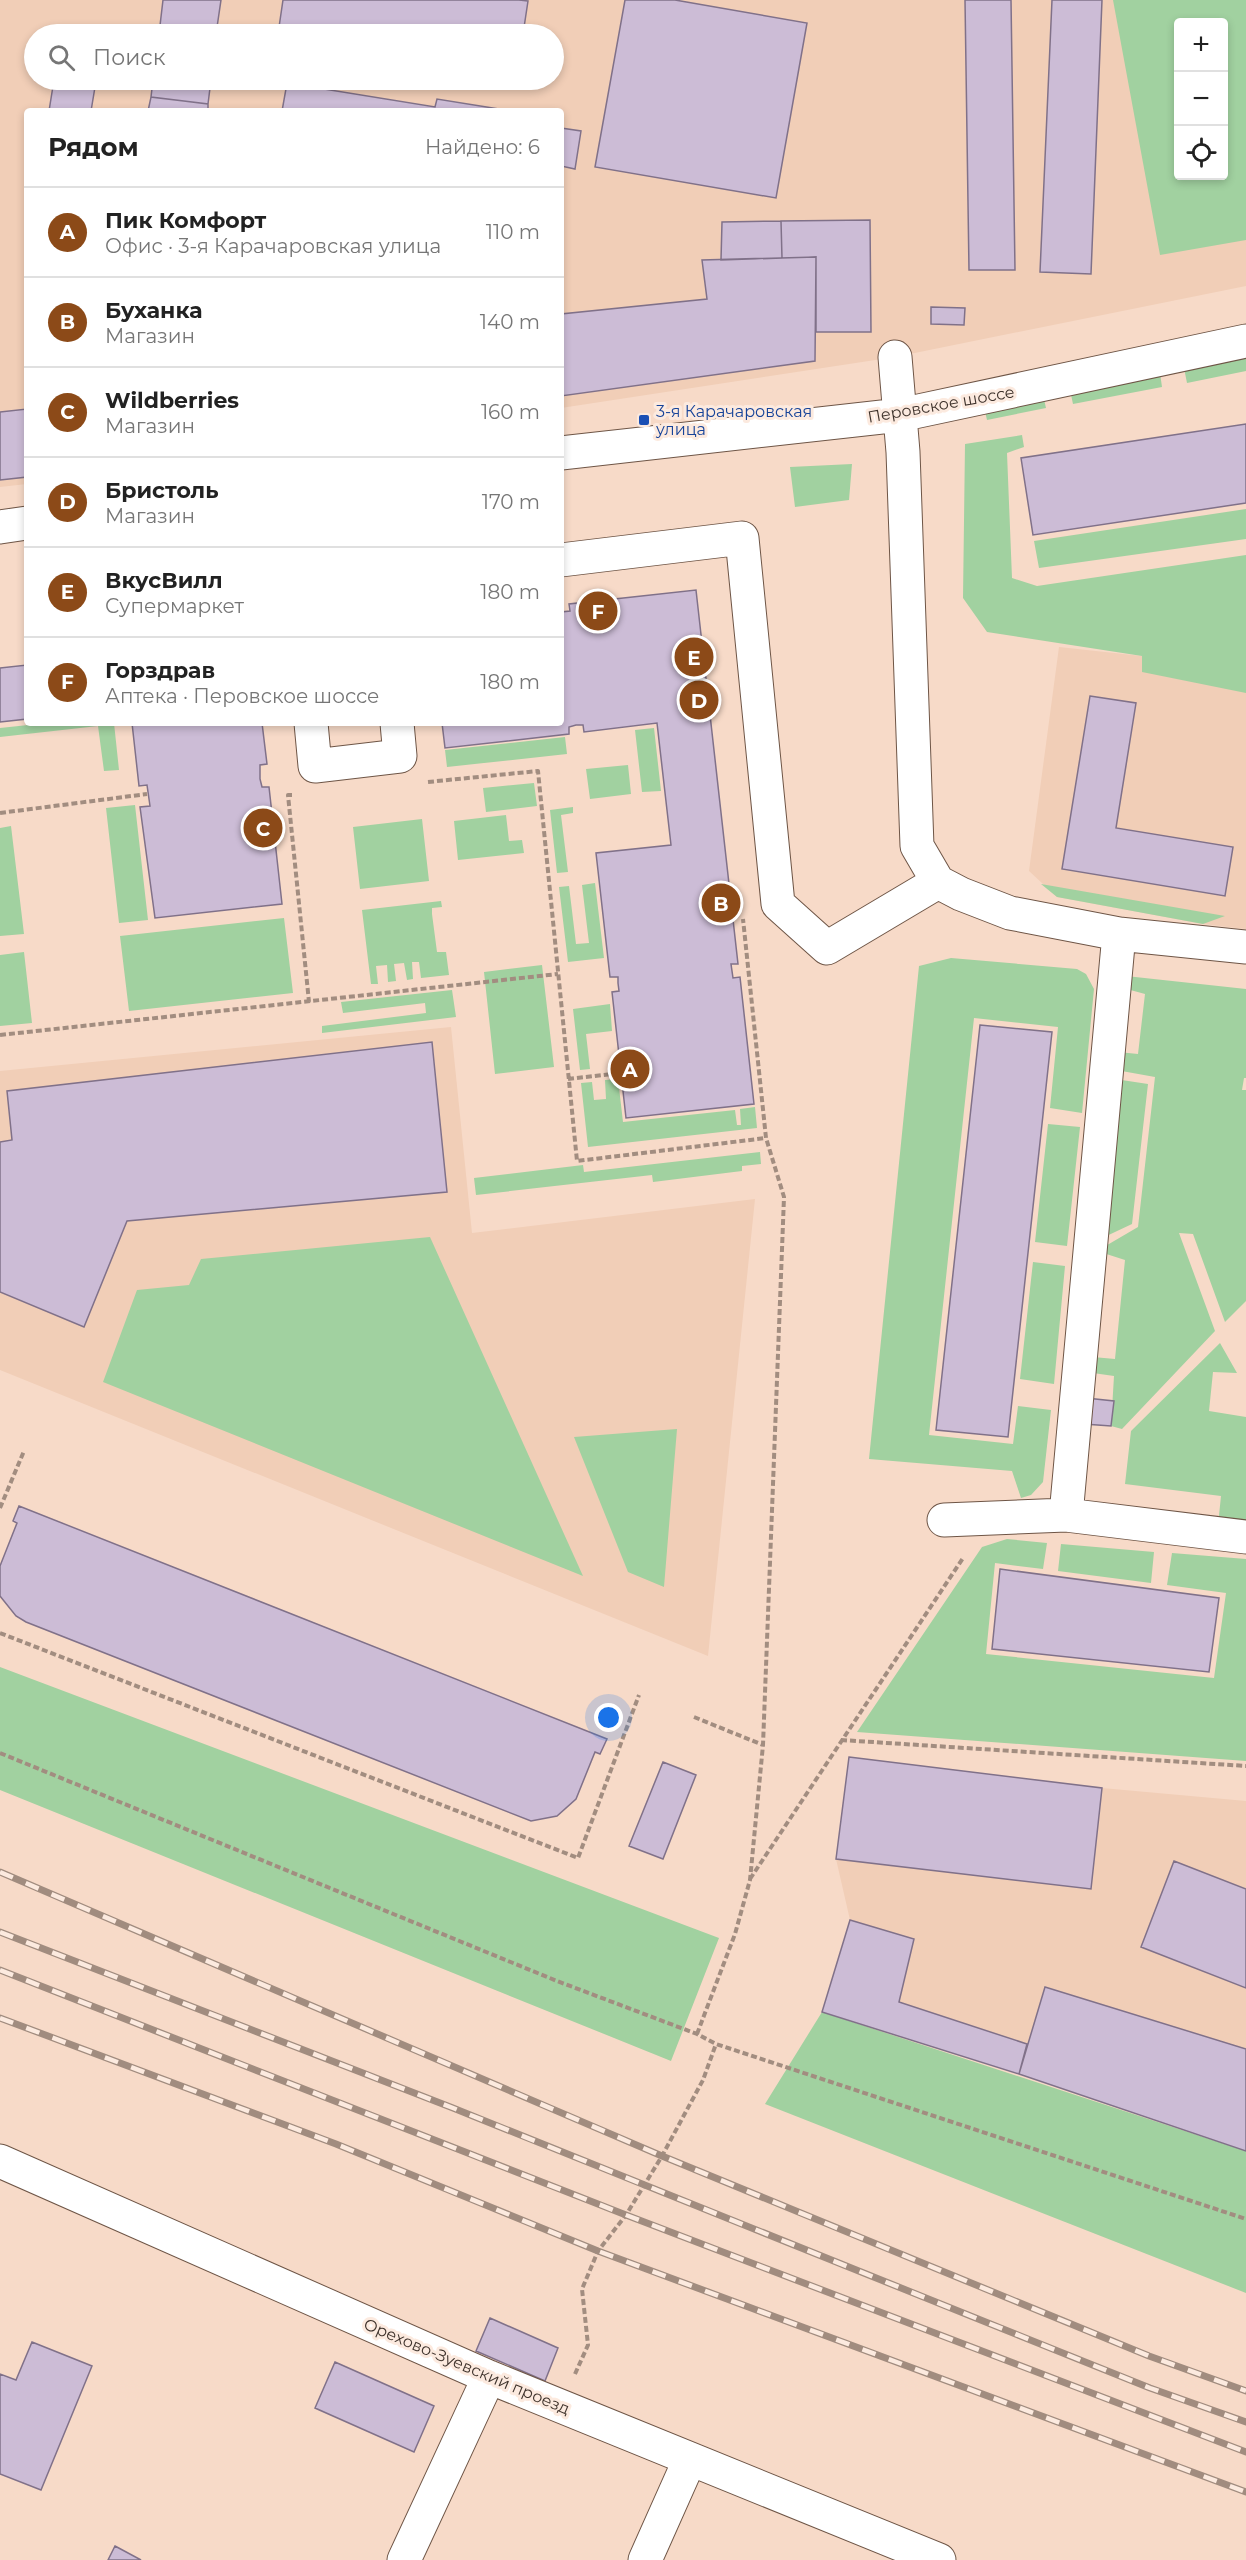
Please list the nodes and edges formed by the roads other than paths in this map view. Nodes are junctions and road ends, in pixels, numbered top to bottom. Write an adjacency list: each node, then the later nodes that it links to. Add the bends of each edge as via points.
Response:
1 (1246, 341): 3 (street, Перовское шоссе)
2 (895, 357): 3 (street)
3 (900, 415): 4 (street, Перовское шоссе); 10 (street, via 917,846)
4 (564, 453)
5 (24, 524): 6 (street)
6 (0, 527)
7 (564, 560): 10 (street, via 742,538 778,904 827,948)
8 (311, 726): 9 (street, via 315,766 400,756)
9 (397, 726)
10 (938, 882): 11 (street, via 1010,913)
11 (1119, 934): 12 (street); 13 (street)
12 (1246, 947)
13 (1066, 1515): 14 (street); 15 (street)
14 (944, 1520)
15 (1246, 1537)
16 (0, 2162): 17 (street, Орехово-Зуевский проезд)
17 (489, 2378): 18 (street, Орехово-Зуевский проезд); 19 (street)
18 (690, 2459): 20 (street); 21 (street, Орехово-Зуевский проезд)
19 (404, 2560)
20 (645, 2560)
21 (939, 2560)

